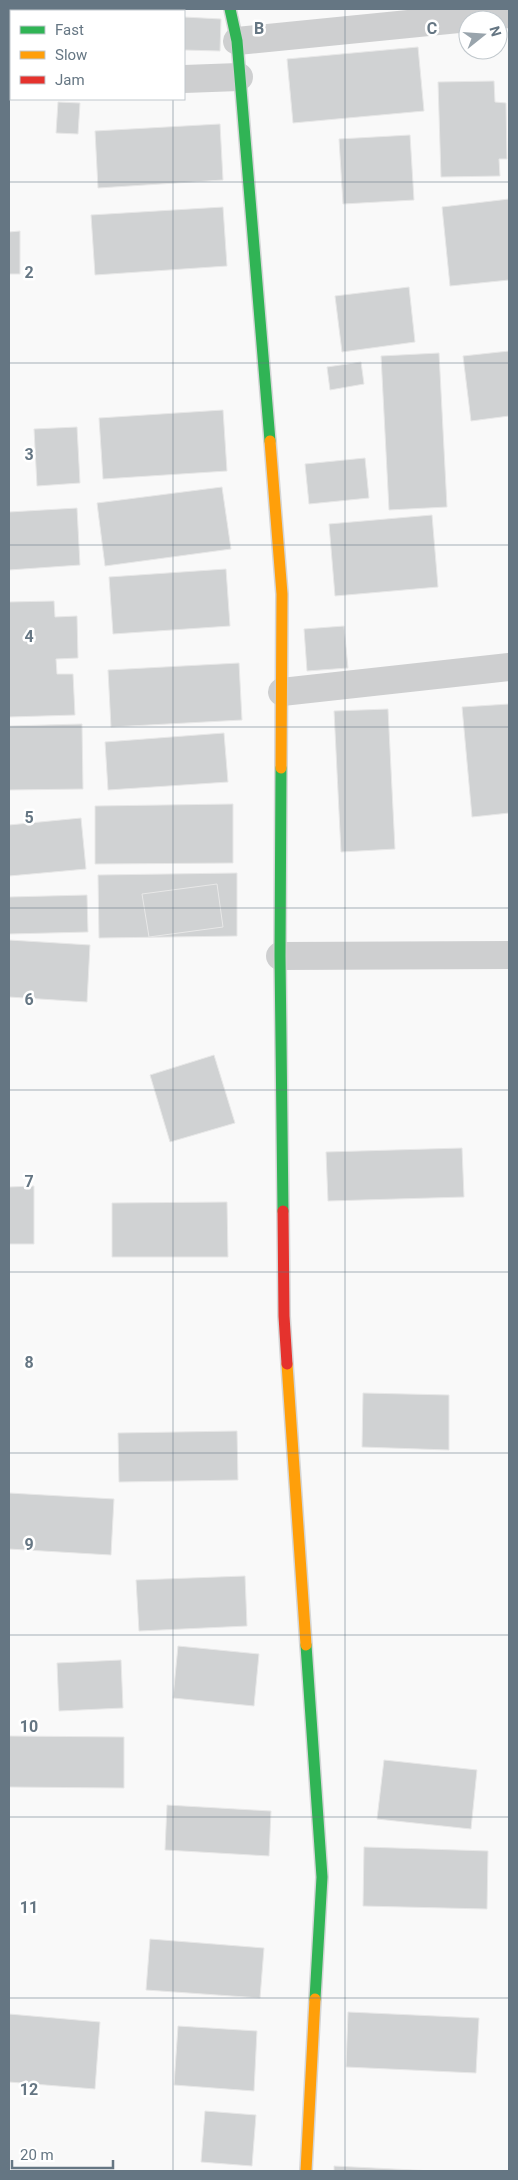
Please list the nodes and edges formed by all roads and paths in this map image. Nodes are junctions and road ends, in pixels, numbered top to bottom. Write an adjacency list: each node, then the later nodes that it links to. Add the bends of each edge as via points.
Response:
1 (230, 9): 3 (street)
2 (509, 14): 3 (street)
3 (237, 41): 4 (street)
4 (239, 77): 5 (street); 7 (street, via 282,594)
5 (185, 79)
6 (509, 666): 7 (street)
7 (282, 692): 9 (street)
8 (509, 955): 9 (street)
9 (280, 956): 10 (street, via 284,1316 322,1877)
10 (306, 2171)

